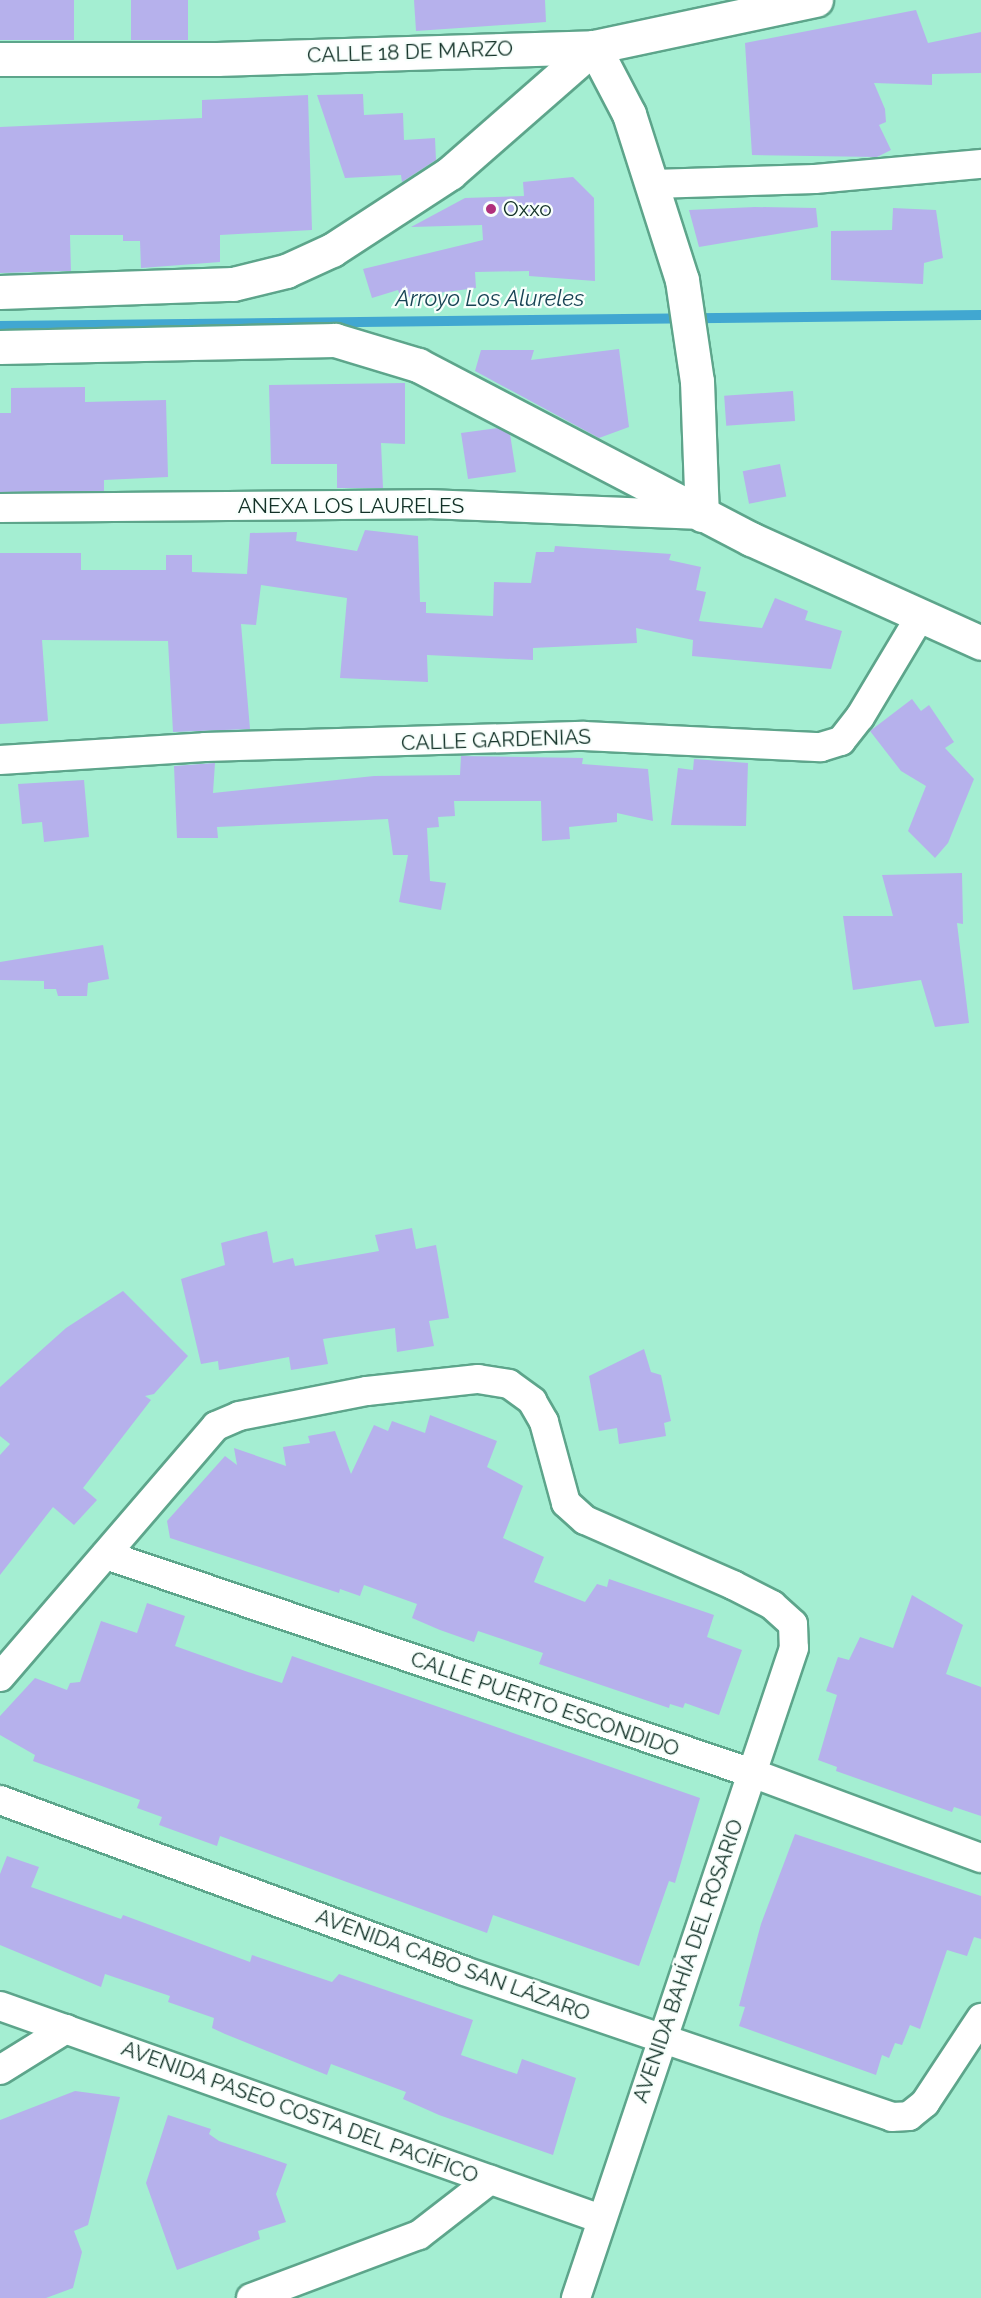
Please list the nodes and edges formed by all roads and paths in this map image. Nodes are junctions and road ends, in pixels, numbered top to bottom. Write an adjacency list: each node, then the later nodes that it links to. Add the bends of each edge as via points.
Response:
1 (816, 0): 2 (main road, CALLE 18 DE MARZO)
2 (594, 47): 3 (main road, CALLE 18 DE MARZO, via 218,59); 5 (main road, via 629,114); 6 (main road, via 450,173 332,250 286,271 233,284)
3 (0, 60)
4 (981, 164): 5 (street, via 826,178)
5 (653, 184): 9 (main road, via 682,280 692,348)
6 (0, 292)
7 (0, 347): 9 (main road, via 335,340 458,381)
8 (0, 508): 9 (street, ANEXA LOS LAURELES, via 427,504)
9 (702, 515): 10 (main road)
10 (921, 615): 11 (main road); 12 (street, CALLE GARDENIAS, via 860,717 841,741 821,747 584,735 205,747)
11 (981, 643)
12 (0, 760)
13 (106, 1555): 14 (street); 15 (street, CALLE PUERTO ESCONDIDO); 15 (street, AVENIDA BAHÍA DEL ROSARIO, via 216,1426 239,1416 367,1391 478,1379 509,1384 532,1401 544,1422 566,1503 585,1521 734,1585 772,1605 792,1624 794,1648)
14 (0, 1677)
15 (752, 1773): 17 (street, CALLE PUERTO ESCONDIDO); 21 (street, AVENIDA BAHÍA DEL ROSARIO)
16 (0, 1800): 21 (street, AVENIDA CABO SAN LÁZARO)
17 (981, 1858)
18 (0, 2006): 20 (street, AVENIDA PASEO COSTA DEL PACÍFICO)
19 (981, 2018): 21 (street, AVENIDA CABO SAN LÁZARO, via 925,2103 909,2116 892,2117)
20 (66, 2029): 22 (street); 23 (street, AVENIDA PASEO COSTA DEL PACÍFICO)
21 (661, 2039): 24 (street, AVENIDA BAHÍA DEL ROSARIO)
22 (0, 2070)
23 (490, 2180): 24 (street, AVENIDA PASEO COSTA DEL PACÍFICO); 25 (street, via 419,2235)
24 (601, 2219): 26 (street, AVENIDA BAHÍA DEL ROSARIO)
25 (251, 2298)
26 (576, 2298)

